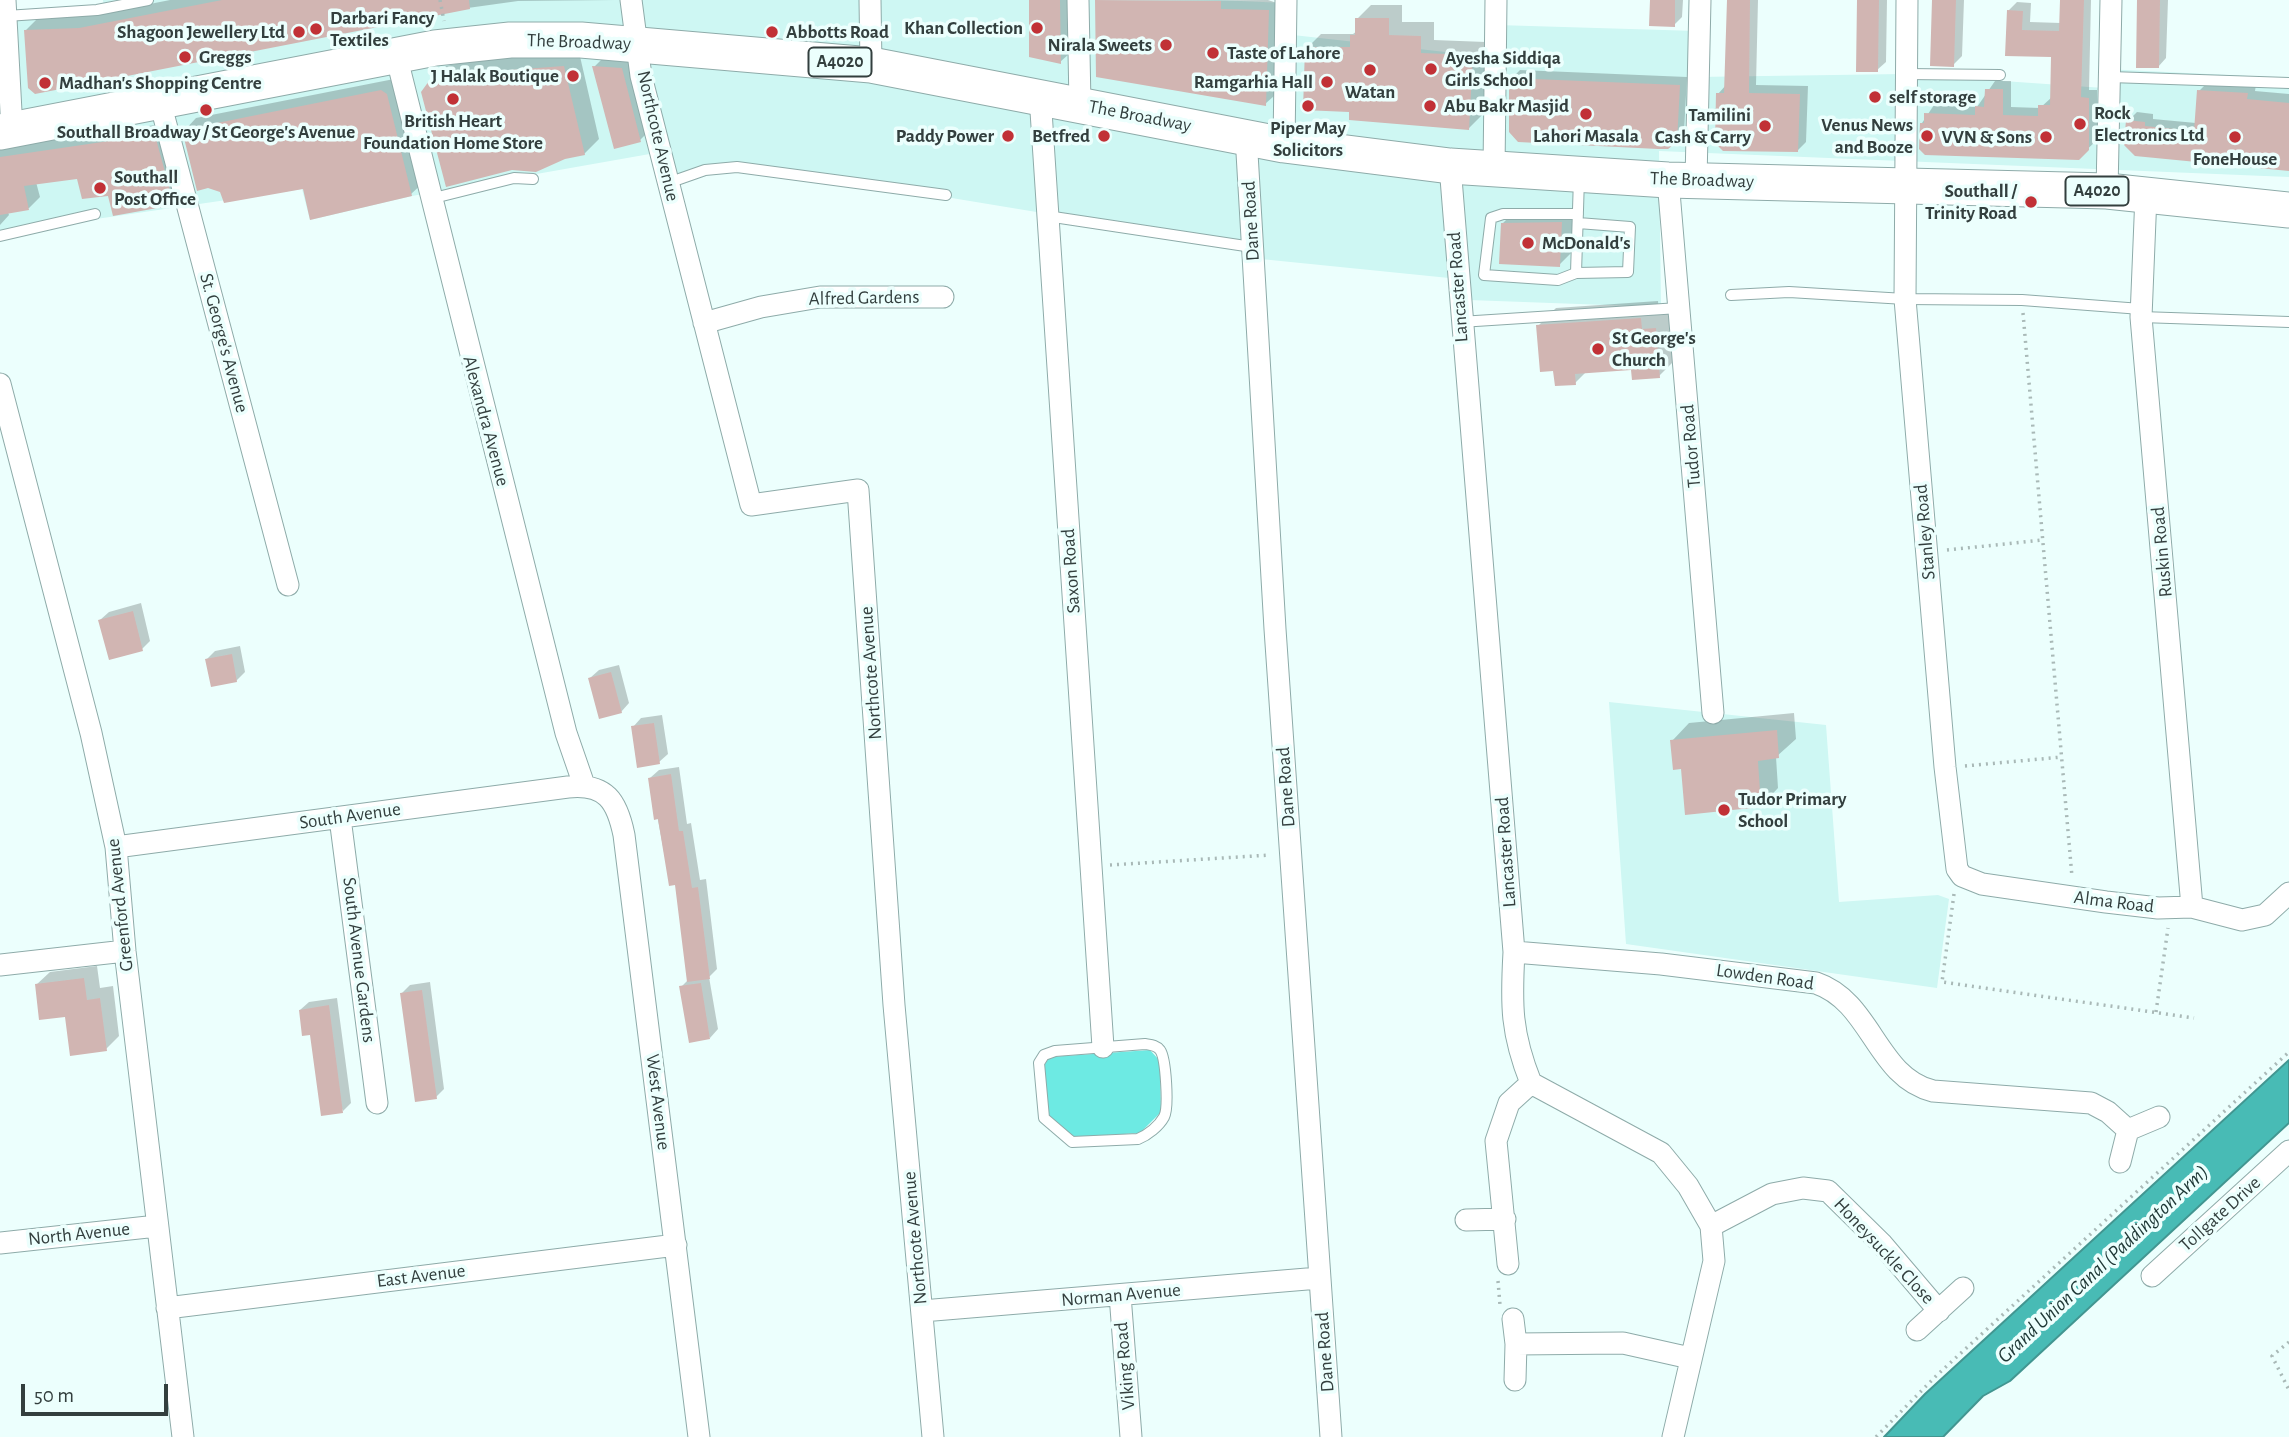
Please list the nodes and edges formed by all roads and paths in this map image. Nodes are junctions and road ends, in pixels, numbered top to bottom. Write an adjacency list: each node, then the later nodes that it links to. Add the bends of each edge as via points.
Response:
1 (148, 0): 11 (lane, via 97,10)
2 (440, 0): 12 (path)
3 (631, 0): 13 (street, Northcote Avenue)
4 (870, 0): 15 (street)
5 (1079, 0): 22 (street)
6 (1286, 0): 25 (street)
7 (1496, 0): 27 (street)
8 (1700, 0): 30 (street, Tudor Road)
9 (1907, 0): 16 (street, Stanley Road)
10 (2111, 0): 18 (street)
11 (6, 8): 23 (street)
12 (444, 23)
13 (638, 43): 14 (main road, The Broadway / A4020, via 510,40); 15 (main road, The Broadway / A4020); 31 (street, Northcote Avenue, via 641,76)
14 (396, 55): 21 (main road, The Broadway / A4020); 36 (street, Alexandra Avenue)
15 (871, 65): 20 (main road, The Broadway / A4020)
16 (1906, 74): 17 (lane); 32 (street, Stanley Road)
17 (2000, 75)
18 (2110, 77): 19 (lane); 33 (street)
19 (2289, 83)
20 (1040, 96): 22 (main road, The Broadway / A4020); 39 (street, Saxon Road)
21 (160, 102): 23 (main road, The Broadway / A4020); 56 (street, St. George's Avenue)
22 (1080, 104): 24 (main road, The Broadway / A4020)
23 (6, 131)
24 (1246, 136): 25 (main road, The Broadway / A4020); 42 (street, Dane Road)
25 (1284, 145): 26 (main road, The Broadway / A4020)
26 (1450, 166): 27 (main road, The Broadway / A4020); 50 (street, Lancaster Road)
27 (1494, 170): 28 (main road, The Broadway / A4020)
28 (1579, 175): 30 (main road, The Broadway / A4020); 40 (lane)
29 (533, 179): 36 (lane, via 514,178)
30 (1682, 180): 32 (main road, The Broadway / A4020); 48 (street, Tudor Road)
31 (668, 183): 34 (lane, via 705,170 737,167); 52 (street, Northcote Avenue)
32 (1904, 185): 33 (main road, The Broadway / A4020); 46 (street, Stanley Road)
33 (2107, 191): 35 (main road, The Broadway / A4020)
34 (946, 195)
35 (2146, 195): 37 (main road, The Broadway / A4020); 49 (street, Ruskin Road)
36 (430, 199): 60 (street, Alexandra Avenue, via 566,733)
37 (2289, 209)
38 (95, 214): 41 (lane)
39 (1047, 216): 42 (lane); 64 (street, Saxon Road)
40 (1578, 219): 43 (lane); 43 (lane, via 1630,227 1628,272); 43 (lane, via 1503,214 1491,218 1484,275 1558,280)
41 (0, 236)
42 (1252, 247): 63 (street, Dane Road)
43 (1576, 273)
44 (1731, 295): 46 (lane, via 1788,292)
45 (943, 297): 52 (street, Alfred Gardens, via 820,297)
46 (1905, 299): 47 (lane); 55 (street, Stanley Road)
47 (2022, 300): 49 (lane); 54 (path)
48 (1679, 308): 50 (lane); 57 (street, Tudor Road)
49 (2141, 313): 51 (lane); 68 (street, Ruskin Road)
50 (1460, 322): 71 (street, Lancaster Road)
51 (2289, 322)
52 (704, 323): 95 (street, Northcote Avenue, via 751,505 858,490 889,939)
53 (0, 384): 62 (street, Greenford Avenue)
54 (2043, 540): 55 (path); 58 (path)
55 (1926, 552): 59 (street, Stanley Road)
56 (288, 585)
57 (1713, 713)
58 (2062, 757): 59 (path); 67 (path)
59 (1945, 767): 65 (street, Stanley Road, via 1954,858)
60 (584, 785): 61 (street, South Avenue); 88 (street, West Avenue, via 611,800 624,835)
61 (340, 818): 62 (street, South Avenue); 78 (street, South Avenue Gardens)
62 (116, 847): 70 (street, Greenford Avenue)
63 (1291, 854): 64 (path); 91 (street, Dane Road)
64 (1091, 867): 75 (street, Saxon Road)
65 (1962, 876): 67 (street, Alma Road, via 1982,884); 73 (path, via 1954,893 1942,982)
66 (2289, 893): 68 (street, Alma Road, via 2265,915 2242,920)
67 (2072, 897): 69 (street, Alma Road)
68 (2193, 907): 69 (street, Alma Road)
69 (2169, 908): 73 (path)
70 (125, 951): 72 (street); 85 (street, Greenford Avenue)
71 (1514, 952): 77 (street, Lancaster Road, via 1511,1012 1518,1050); 80 (street, Lowden Road, via 1816,983 1854,1008 1895,1069 1920,1088 2091,1103)
72 (0, 965)
73 (2156, 1012): 74 (path)
74 (2194, 1018)
75 (1103, 1047): 75 (lane, via 1151,1045 1160,1049 1166,1111 1142,1138 1072,1142 1042,1114 1040,1059 1049,1052)
76 (2289, 1052): 110 (path, via 1937,1375)
77 (1531, 1083): 83 (street, via 1509,1103 1496,1141); 86 (street, via 1661,1153 1688,1185)
78 (377, 1103)
79 (2159, 1116): 80 (street)
80 (2128, 1130): 82 (street)
81 (2289, 1151): 90 (street, Tollgate Drive)
82 (2120, 1162)
83 (1505, 1219): 84 (street); 89 (street)
84 (1466, 1220)
85 (157, 1226): 87 (street, North Avenue); 94 (street, Greenford Avenue)
86 (1711, 1226): 96 (street, Honeysuckle Close, via 1772,1194 1803,1188 1828,1191 1882,1244); 101 (street, via 1714,1261)
87 (0, 1243)
88 (676, 1245): 94 (street, East Avenue); 105 (street, West Avenue)
89 (1508, 1264): 97 (path, via 1497,1265 1501,1320)
90 (2152, 1276)
91 (1319, 1278): 93 (street, Norman Avenue); 108 (street, Dane Road)
92 (1963, 1289): 96 (street, Honeysuckle Close)
93 (1120, 1295): 95 (street, Norman Avenue); 107 (street, Viking Road)
94 (167, 1308): 104 (street, Greenford Avenue)
95 (922, 1311): 106 (street, Northcote Avenue)
96 (1939, 1311): 98 (street, Honeysuckle Close)
97 (1513, 1320): 100 (street)
98 (1917, 1330)
99 (2289, 1342): 103 (path, via 2272,1356)
100 (1516, 1344): 101 (street, via 1623,1343); 102 (street)
101 (1690, 1358): 109 (street)
102 (1515, 1380)
103 (2289, 1390)
104 (183, 1437)
105 (699, 1437)
106 (933, 1437)
107 (1131, 1437)
108 (1331, 1437)
109 (1674, 1437)
110 (1876, 1437)

